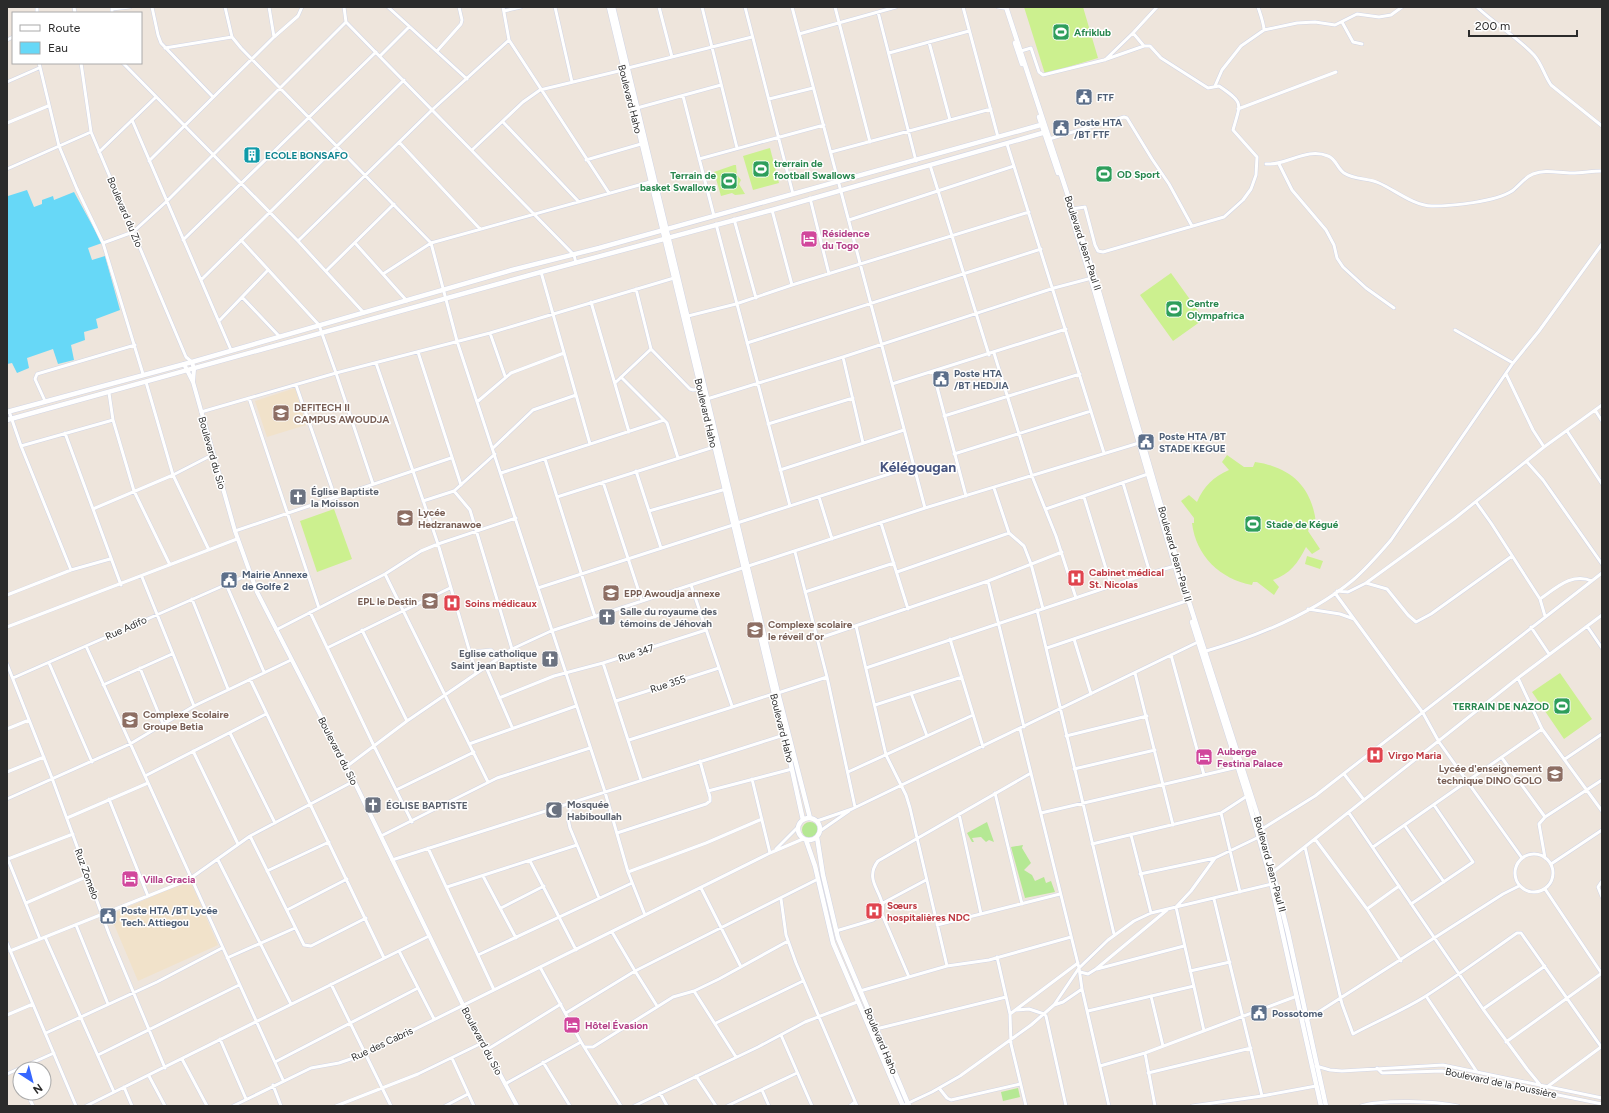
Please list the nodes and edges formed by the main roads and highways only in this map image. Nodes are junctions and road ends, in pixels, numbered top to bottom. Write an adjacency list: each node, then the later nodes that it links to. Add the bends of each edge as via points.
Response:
1 (609, 7): 7 (main road, Boulevard Haho, via 650,182)
2 (613, 7): 7 (main road, Boulevard Haho)
3 (1004, 7): 4 (main road, Boulevard Jean-Paul II); 4 (main road, Boulevard Jean-Paul II)
4 (1044, 124): 5 (main road, Boulevard Jean-Paul II); 7 (main road)
5 (1046, 132): 6 (main road, Boulevard Jean-Paul II); 8 (main road)
6 (1049, 139): 9 (main road, Boulevard Jean-Paul II); 9 (main road, Boulevard Jean-Paul II)
7 (664, 229): 8 (main road, Boulevard Haho); 11 (main road)
8 (667, 238): 10 (main road, Boulevard Haho, via 688,316); 10 (main road, Boulevard Haho, via 700,389); 12 (main road)
9 (1093, 278): 15 (main road, Boulevard Jean-Paul II); 15 (main road, Boulevard Jean-Paul II, via 1175,566)
10 (705, 399): 13 (main road, Boulevard Haho)
11 (8, 412)
12 (9, 420)
13 (716, 447): 14 (main road, Boulevard Haho); 14 (main road, Boulevard Haho, via 730,490)
14 (735, 524): 16 (main road, Boulevard Haho)
15 (1203, 652): 21 (main road, Boulevard Jean-Paul II); 21 (main road, Boulevard Jean-Paul II, via 1262,829)
16 (776, 694): 17 (main road, Boulevard Haho); 18 (main road, Boulevard Haho)
17 (810, 818): 18 (main road); 19 (main road, via 817,821 820,831)
18 (803, 820): 20 (main road, via 798,827 799,834)
19 (817, 837): 20 (main road, via 812,840); 23 (main road, Boulevard Haho, via 836,930)
20 (805, 839): 24 (main road, Boulevard Haho, via 818,879 833,943)
21 (1271, 872): 22 (main road, Boulevard Jean-Paul II); 22 (main road, Boulevard Jean-Paul II)
22 (1304, 1021): 25 (main road, Boulevard Jean-Paul II); 26 (main road, Boulevard Jean-Paul II, via 1313,1045)
23 (908, 1104)
24 (902, 1106)
25 (1321, 1106)
26 (1326, 1106)

